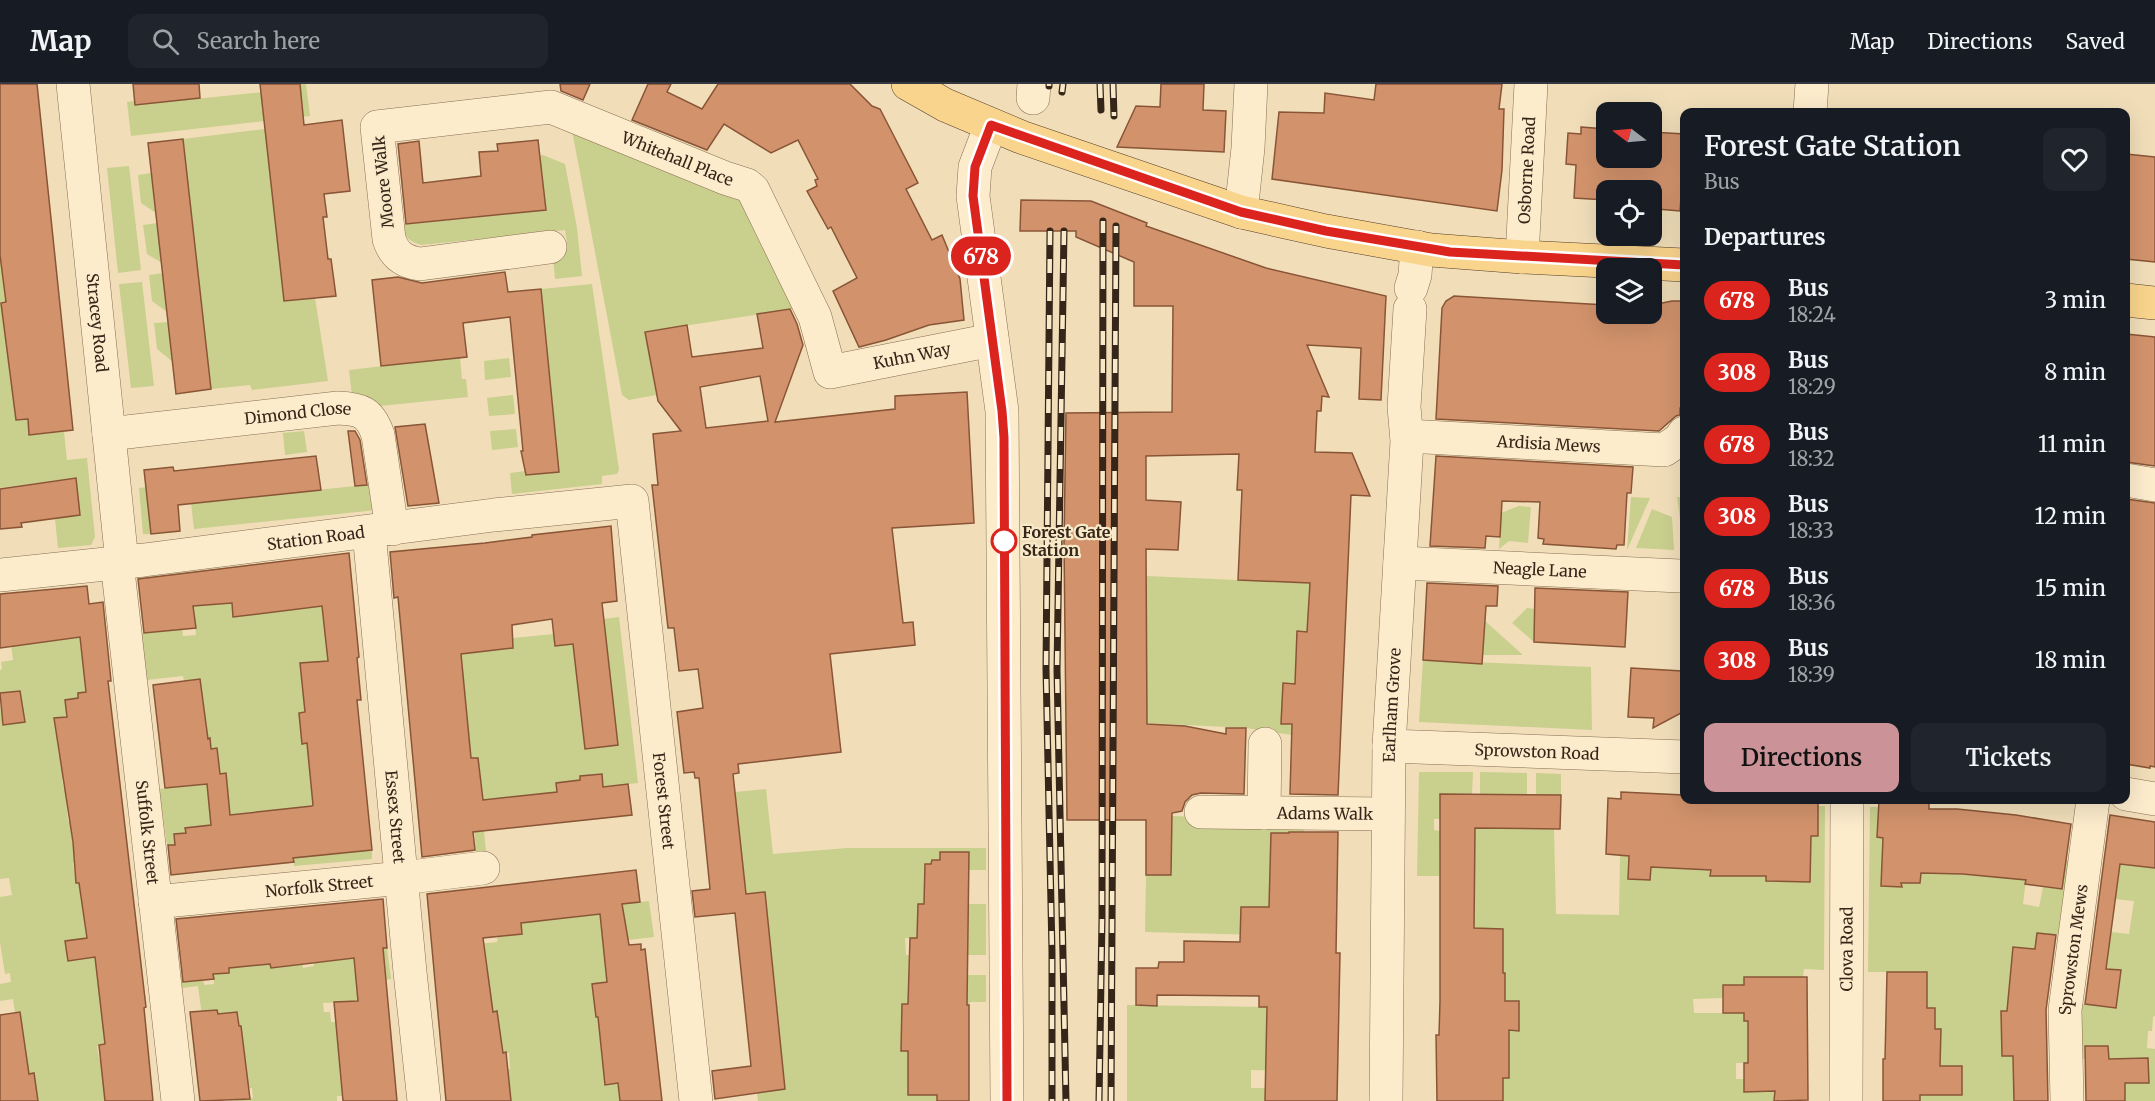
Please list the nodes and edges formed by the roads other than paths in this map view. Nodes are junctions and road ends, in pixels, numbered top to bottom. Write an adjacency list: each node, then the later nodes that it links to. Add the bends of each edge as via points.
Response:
1 (73, 84): 18 (street, Stracey Road)
2 (908, 84): 8 (main road)
3 (1251, 84): 9 (street)
4 (1531, 84): 12 (street, Osborne Road)
5 (1812, 84): 7 (street)
6 (546, 96): 10 (street, Moore Walk, via 377,127 389,239 404,260 420,264); 17 (street, Whitehall Place, via 753,190 815,317)
7 (1810, 108)
8 (991, 125): 9 (main road); 16 (street, via 975,167 973,196)
9 (1241, 212): 11 (main road)
10 (550, 247)
11 (1417, 248): 12 (main road); 19 (street, Earlham Grove, via 1404,407)
12 (1521, 257): 13 (main road)
13 (1680, 265)
14 (2130, 300): 15 (main road)
15 (2155, 303)
16 (992, 340): 17 (street, Kuhn Way); 45 (street, via 1004,438)
17 (830, 372)
18 (109, 434): 24 (street, Dimond Close, via 338,408 356,410 373,420 378,435); 25 (street, Stracey Road)
19 (1407, 436): 20 (street, Ardisia Mews, via 1664,450); 26 (street, Earlham Grove)
20 (1680, 439)
21 (2130, 481): 22 (street)
22 (2155, 484)
23 (632, 501): 24 (street, Station Road); 44 (street, Forest Street)
24 (381, 531): 25 (street, Station Road); 40 (street, Essex Street)
25 (119, 562): 27 (street, Station Road); 41 (street, Suffolk Street)
26 (1400, 563): 28 (street, Neagle Lane); 30 (street, Earlham Grove)
27 (0, 575)
28 (1680, 576)
29 (1265, 744): 37 (street, Adams Walk)
30 (1389, 746): 31 (street, Sprowston Road); 38 (street, Earlham Grove)
31 (1680, 757)
32 (2130, 795): 33 (street)
33 (2155, 799)
34 (1847, 804): 47 (street, Clova Road)
35 (2092, 804): 48 (street, Sprowston Mews, via 2065,1010)
36 (1201, 812): 37 (street, Adams Walk)
37 (1264, 813): 38 (street, Adams Walk)
38 (1387, 814): 46 (street, Earlham Grove)
39 (483, 868): 40 (street, Norfolk Street)
40 (402, 878): 41 (street, Norfolk Street); 43 (street, Essex Street)
41 (155, 902): 42 (street, Suffolk Street)
42 (178, 1101)
43 (424, 1101)
44 (696, 1101)
45 (1007, 1101)
46 (1386, 1101)
47 (1845, 1101)
48 (2067, 1101)

